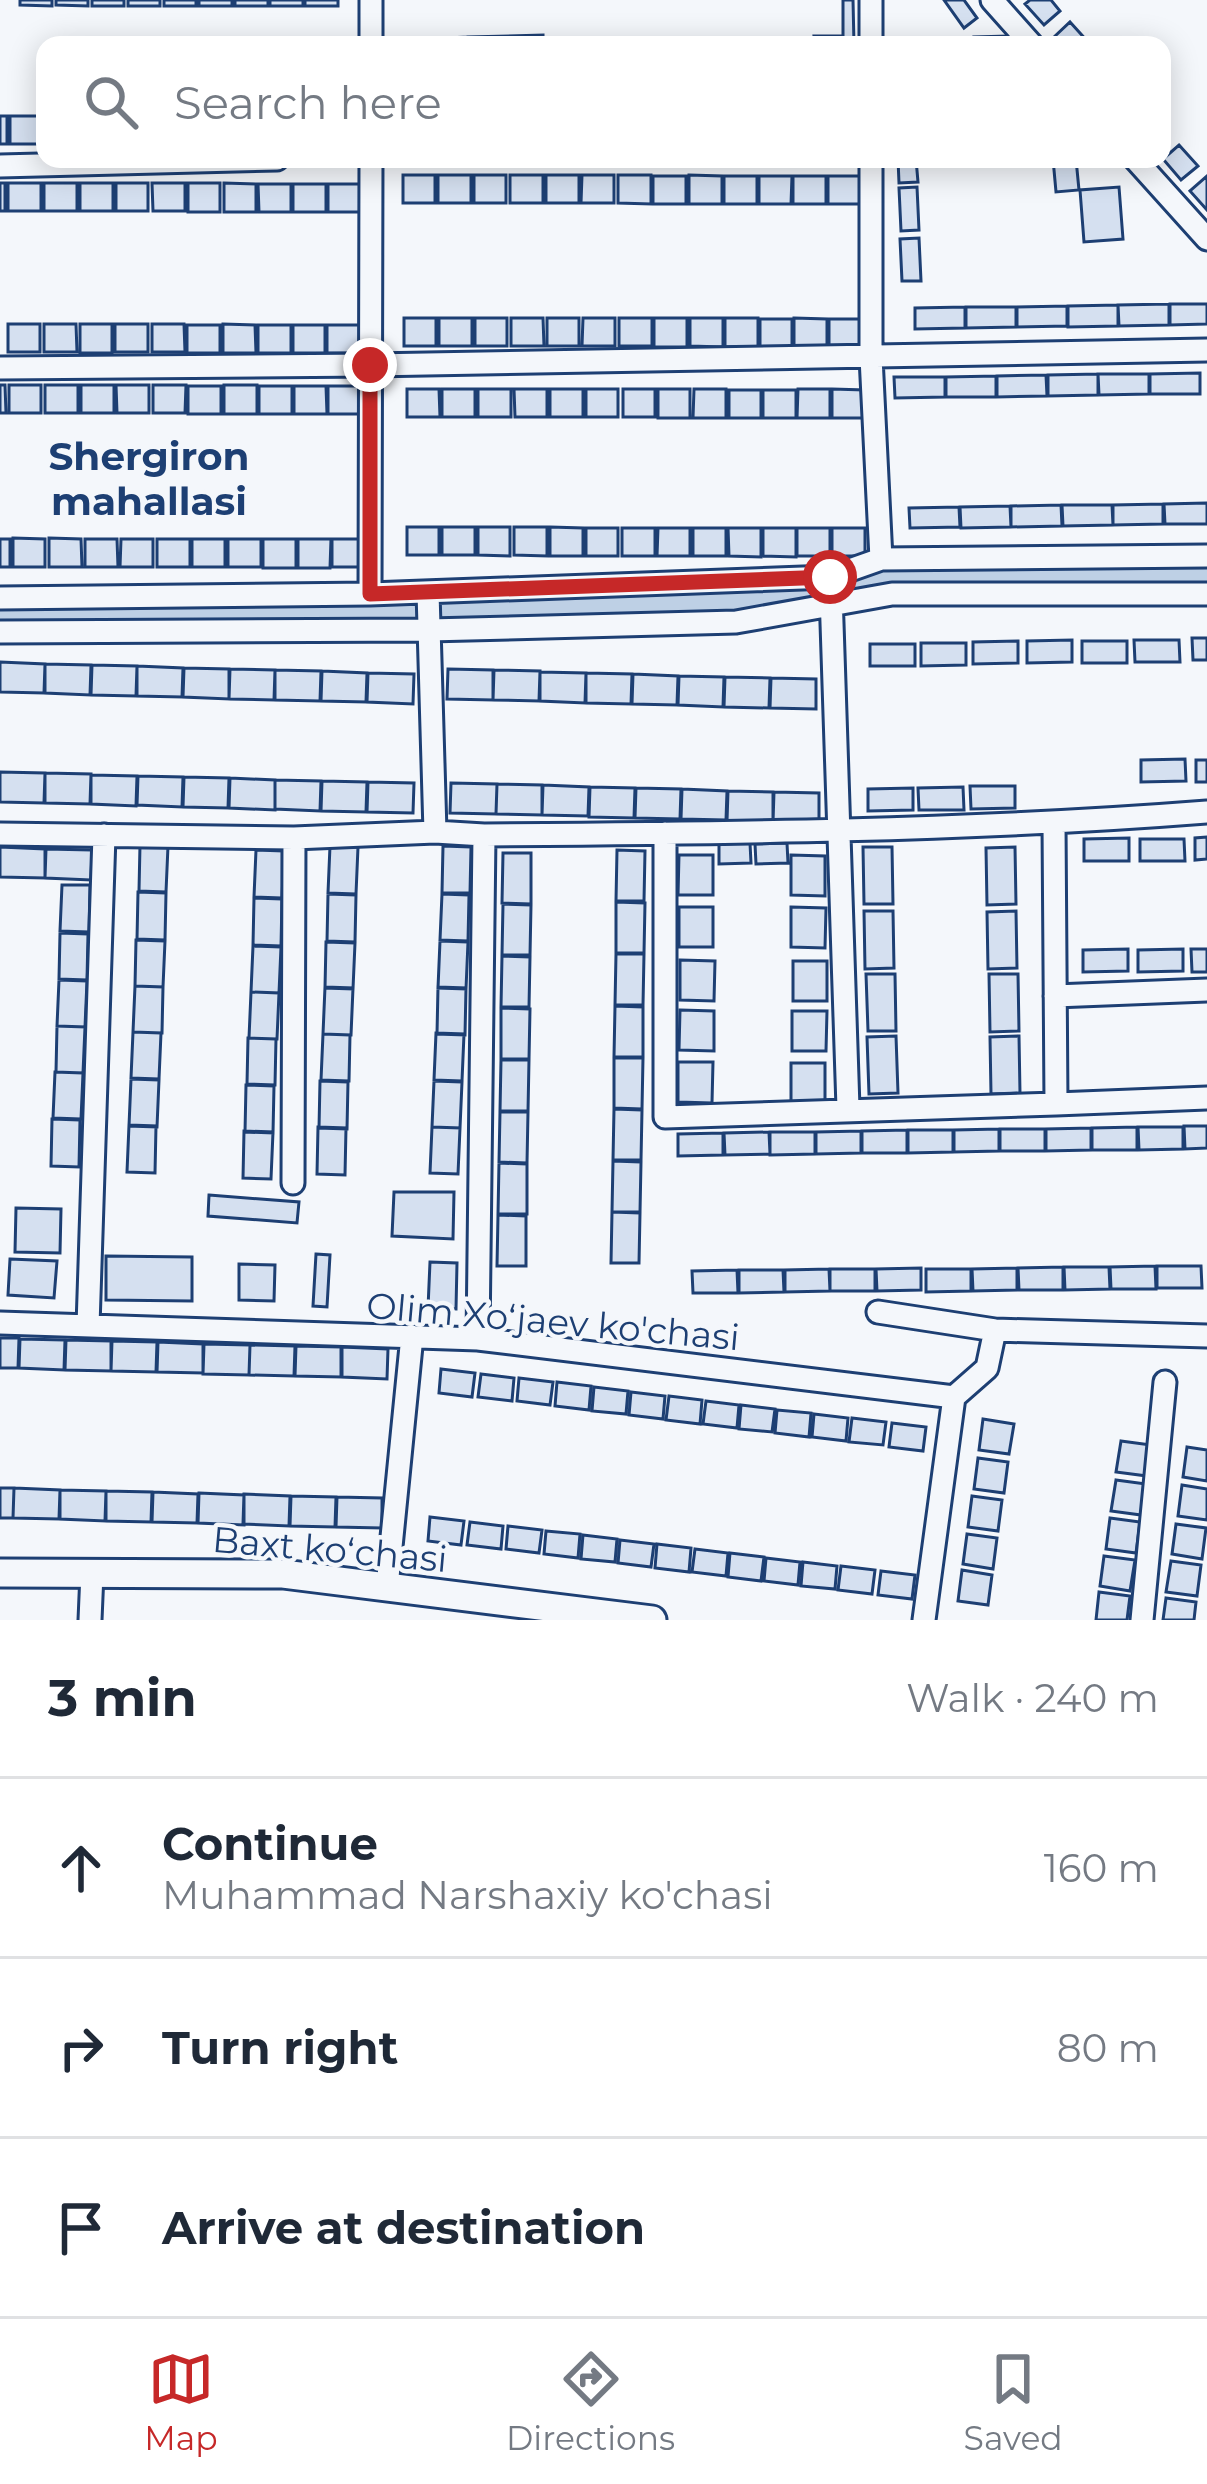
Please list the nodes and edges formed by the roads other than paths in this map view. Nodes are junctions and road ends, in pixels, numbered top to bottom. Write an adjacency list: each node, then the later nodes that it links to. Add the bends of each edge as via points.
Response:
1 (371, 0): 4 (street)
2 (872, 0): 5 (street)
3 (992, 0): 6 (street)
4 (371, 36)
5 (872, 36)
6 (1024, 36)
7 (36, 165): 8 (street)
8 (0, 166)
9 (371, 168): 15 (street)
10 (872, 168): 14 (street)
11 (1143, 168): 12 (street)
12 (1207, 239)
13 (1207, 350): 14 (street)
14 (871, 357): 15 (street); 18 (street)
15 (370, 365): 16 (street); 21 (street)
16 (0, 368)
17 (1207, 556): 18 (street)
18 (881, 559): 19 (street)
19 (830, 577): 20 (street); 24 (street)
20 (428, 592): 21 (street); 25 (street)
21 (370, 594): 23 (street)
22 (1207, 594): 24 (street, via 892,594)
23 (0, 598)
24 (832, 603): 25 (street, via 736,622); 30 (street)
25 (429, 630): 26 (street); 29 (street)
26 (0, 632)
27 (1207, 812): 28 (street)
28 (1054, 824): 30 (street); 37 (street)
29 (435, 832): 34 (street); 35 (street)
30 (841, 832): 31 (street); 40 (street)
31 (665, 833): 34 (street); 40 (street, via 665,1117)
32 (0, 834): 33 (street)
33 (104, 835): 35 (street); 44 (street)
34 (484, 835): 48 (street)
35 (294, 838): 41 (street)
36 (1207, 990): 37 (street)
37 (1055, 996): 39 (street)
38 (1207, 1098): 39 (street)
39 (1056, 1103): 40 (street)
40 (848, 1108)
41 (293, 1183)
42 (878, 1312): 45 (street)
43 (0, 1323): 44 (street, Olim Xoʻjaev ko'chasi)
44 (88, 1326): 46 (street, Olim Xoʻjaev ko'chasi)
45 (995, 1330): 47 (street); 50 (street, via 987,1369)
46 (412, 1336): 48 (street, Olim Xoʻjaev ko'chasi); 53 (street)
47 (1207, 1336)
48 (478, 1339): 50 (street, Olim Xoʻjaev ko'chasi)
49 (1165, 1382): 57 (street)
50 (954, 1397): 56 (street)
51 (0, 1573): 52 (main road, Baxt koʻchasi)
52 (92, 1573): 53 (main road, Baxt koʻchasi, via 283,1574); 54 (street)
53 (387, 1587): 55 (main road, Baxt koʻchasi)
54 (90, 1620)
55 (652, 1620)
56 (924, 1620)
57 (1142, 1620)

